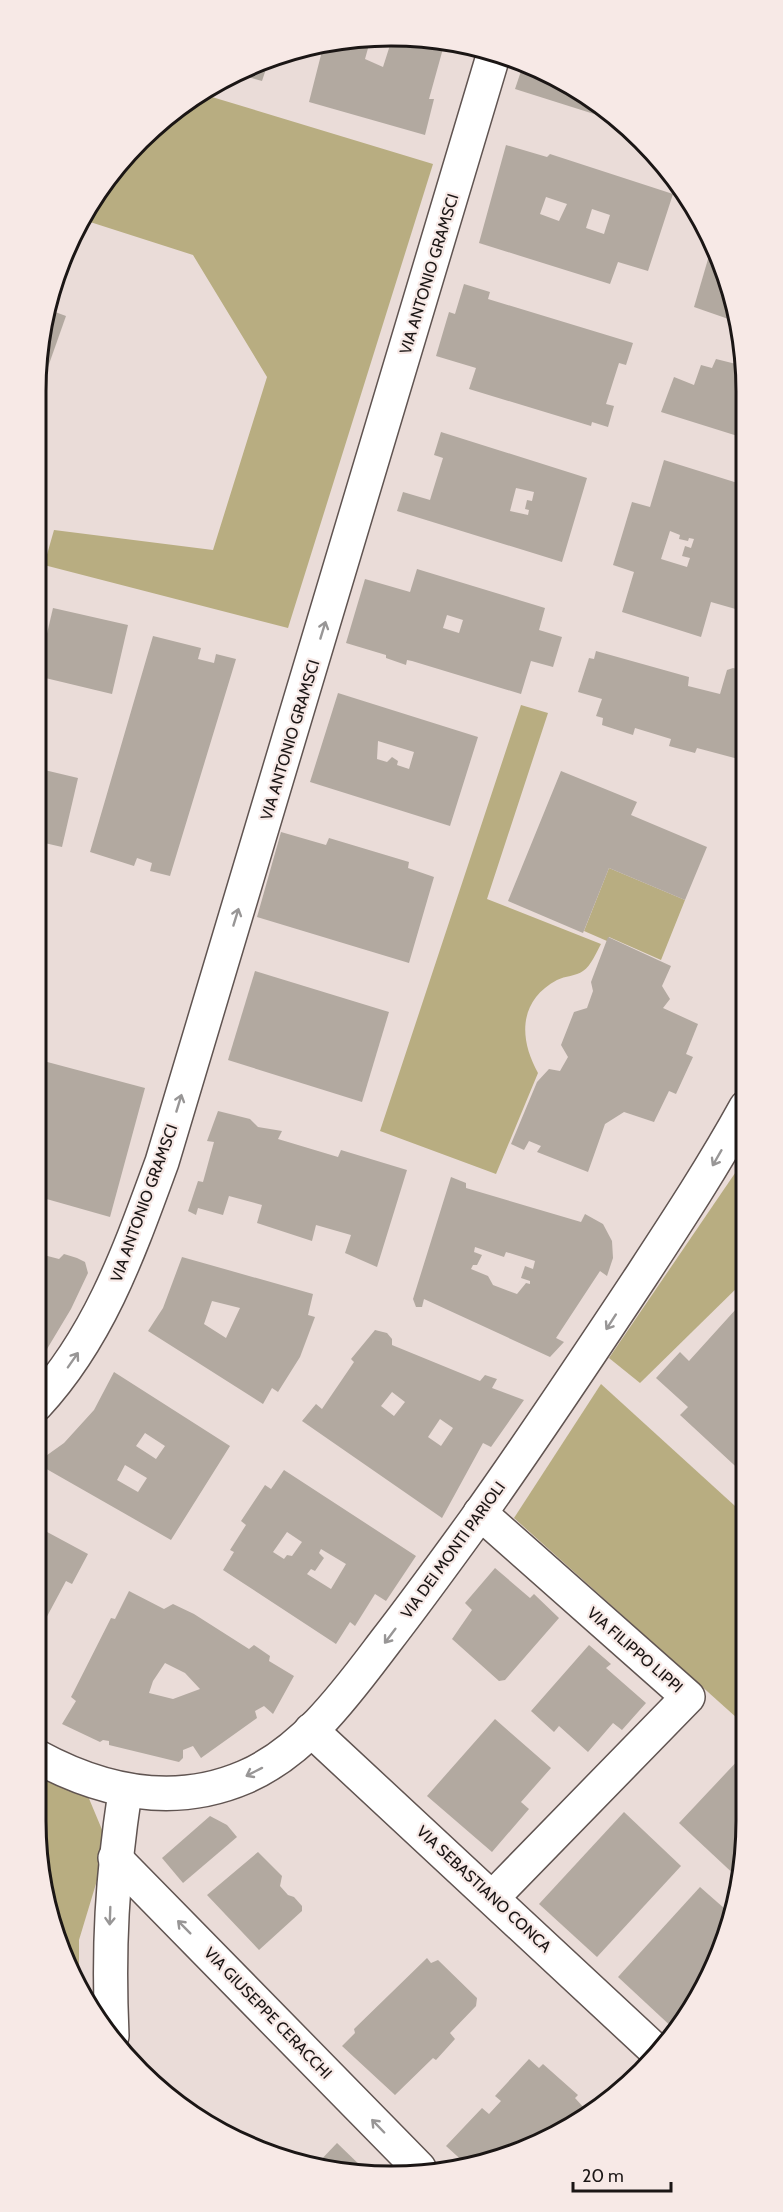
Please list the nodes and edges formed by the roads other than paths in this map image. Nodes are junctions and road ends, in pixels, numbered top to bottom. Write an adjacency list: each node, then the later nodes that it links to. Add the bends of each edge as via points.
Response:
1 (492, 62): 3 (street, VIA ANTONIO GRAMSCI, one-way to 1, via 104,1310 162,1162)
2 (736, 1124): 4 (street, VIA DEI MONTI PARIOLI, one-way to 4, via 604,1334)
3 (46, 1393)
4 (480, 1514): 5 (street, VIA DEI MONTI PARIOLI, one-way to 5, via 356,1681); 9 (street, VIA FILIPPO LIPPI, via 688,1696)
5 (311, 1730): 7 (street, VIA DEI MONTI PARIOLI, one-way to 7, via 271,1763 224,1784 178,1794); 9 (street, VIA SEBASTIANO CONCA)
6 (46, 1761): 7 (street, VIA DEI MONTI PARIOLI)
7 (125, 1792): 8 (street)
8 (115, 1858): 10 (street, one-way to 10, via 109,1964); 12 (street, VIA GIUSEPPE CERACCHI, one-way to 8)
9 (493, 1897): 11 (street, VIA SEBASTIANO CONCA)
10 (111, 2021)
11 (652, 2047)
12 (416, 2165)

